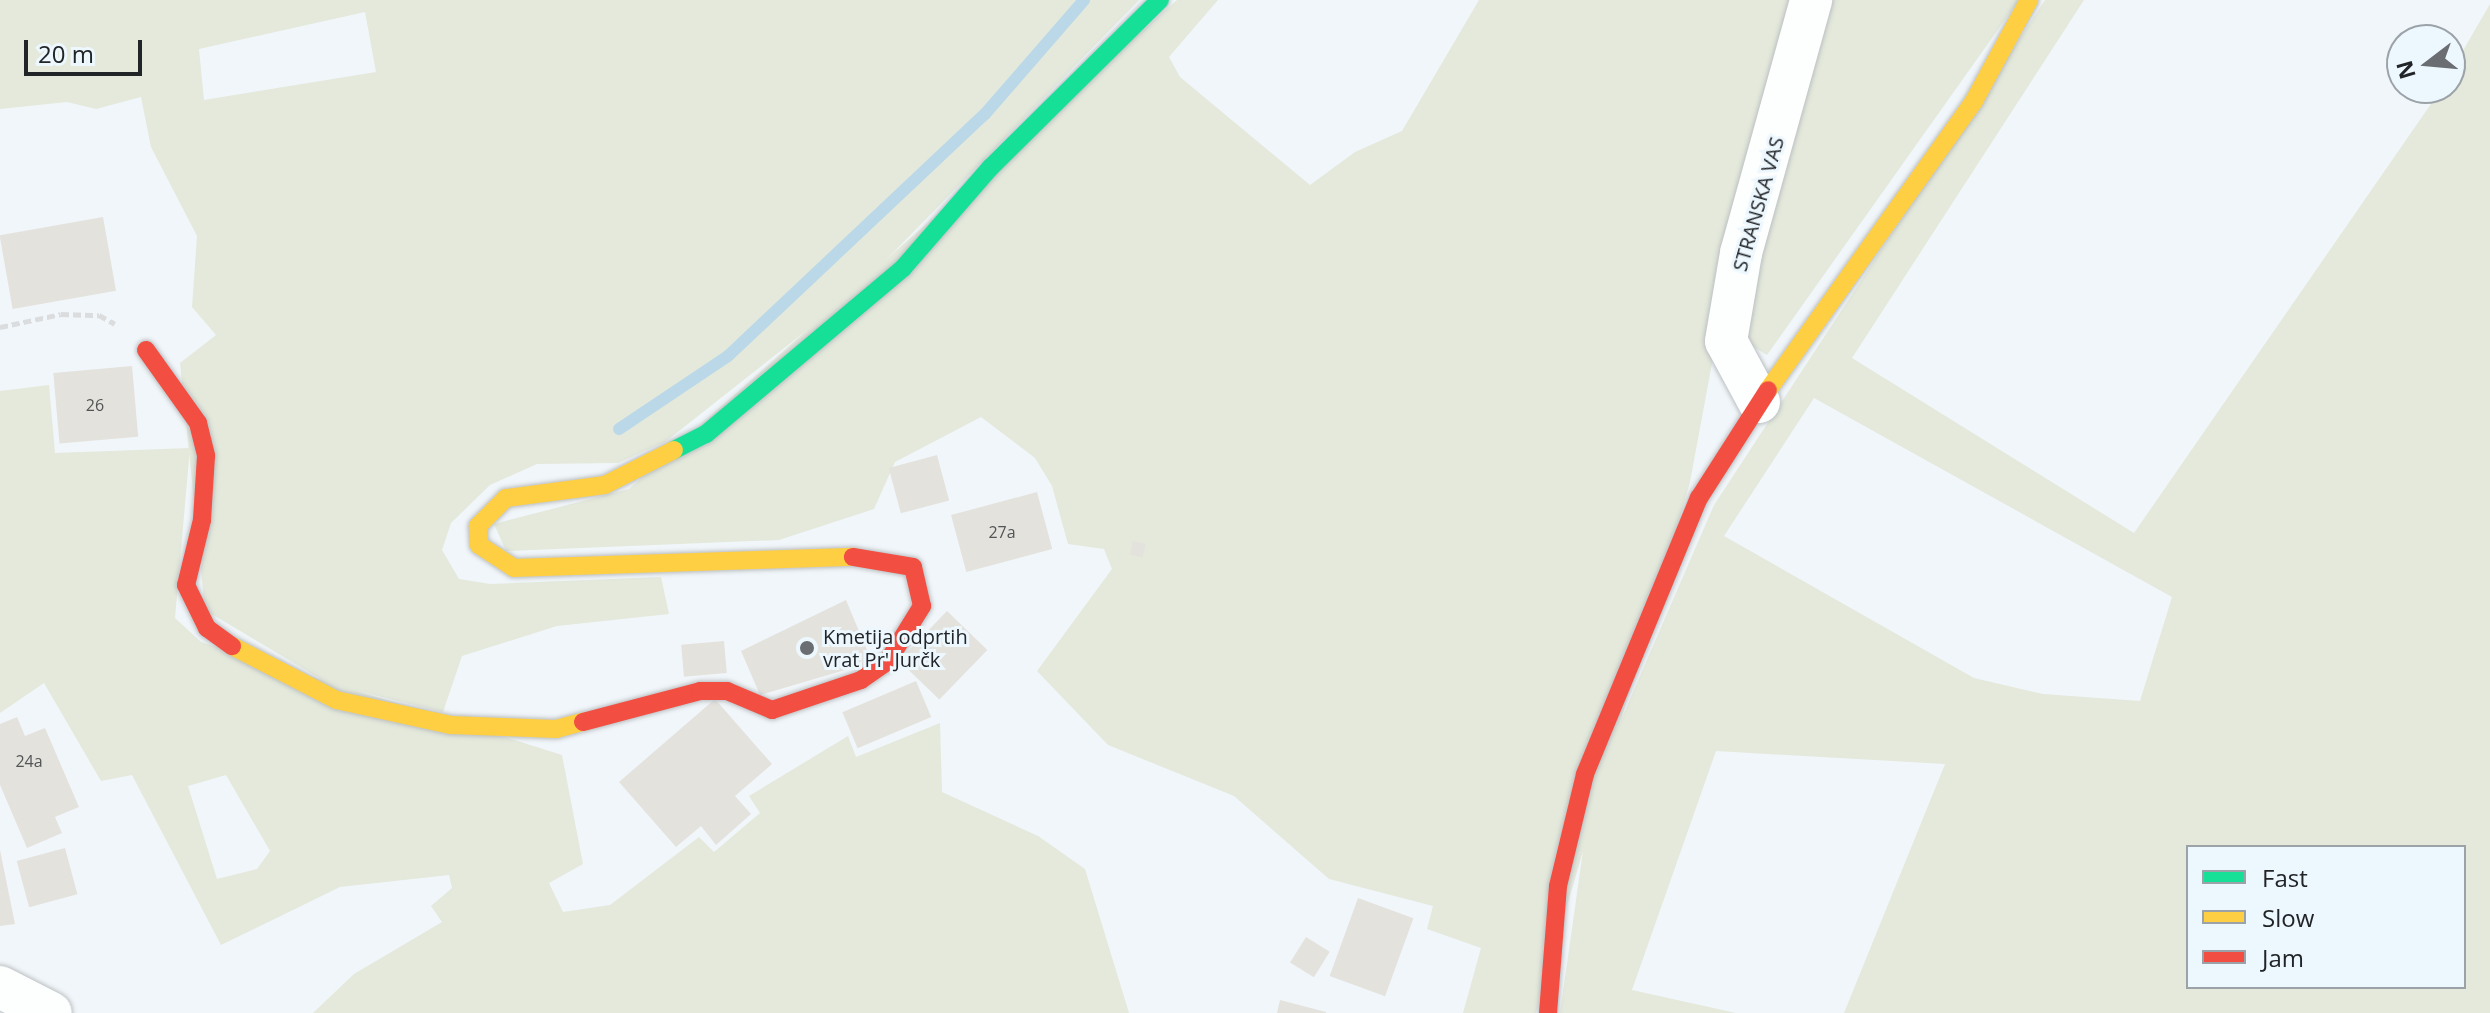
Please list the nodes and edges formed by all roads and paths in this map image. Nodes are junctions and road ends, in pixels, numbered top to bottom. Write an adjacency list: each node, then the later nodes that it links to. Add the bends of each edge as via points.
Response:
1 (1160, 0): 5 (street, via 990,168 903,268 706,434 605,485 506,498 478,526 479,545 514,568 771,555 871,557 913,567 922,606 888,661 861,680 797,705 772,710 727,691 700,691 556,729 451,725 336,700 237,650 207,628 186,585 202,520 206,456 198,423)
2 (2029, 0): 6 (street, via 1974,101)
3 (1808, 4): 6 (street, STRANSKA VAS, via 1741,253 1726,341)
4 (0, 327): 5 (path, via 99,315)
5 (146, 350)
6 (1759, 402): 9 (street, via 1699,498 1585,774 1558,886)
7 (0, 987): 8 (street)
8 (51, 1013)
9 (1548, 1013)

